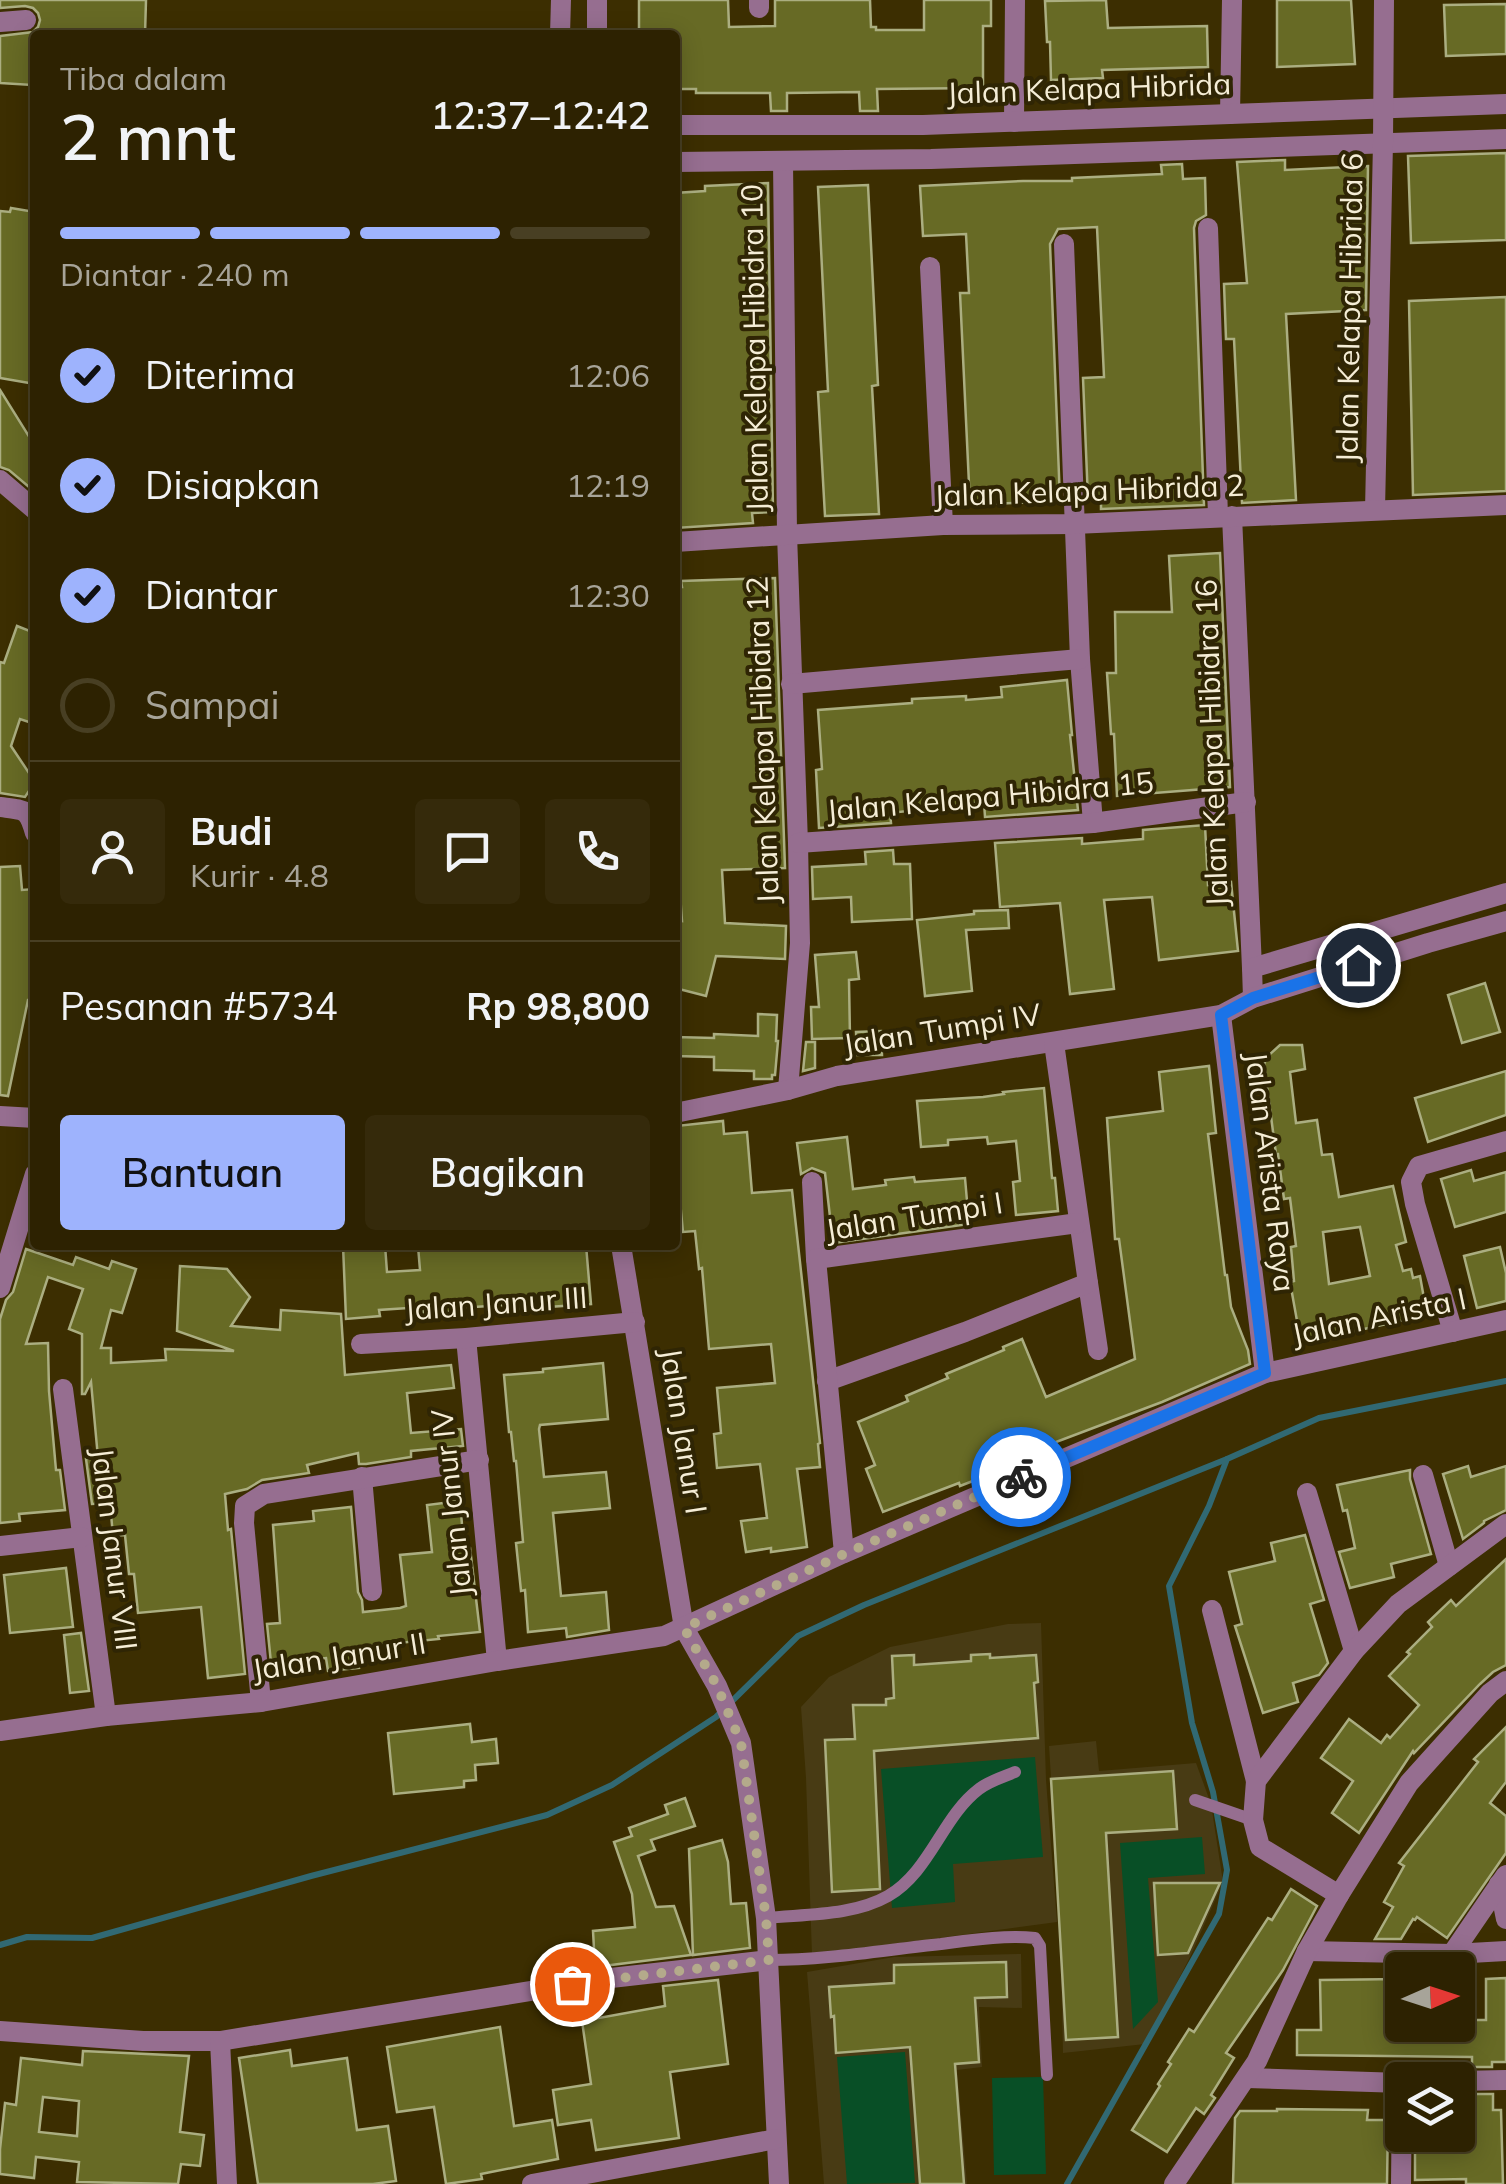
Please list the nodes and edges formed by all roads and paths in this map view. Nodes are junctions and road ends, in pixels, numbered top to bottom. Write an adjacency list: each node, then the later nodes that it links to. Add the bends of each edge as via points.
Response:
1 (561, 0): 8 (street)
2 (597, 0): 9 (street)
3 (1015, 0): 13 (street)
4 (1232, 0): 12 (street)
5 (1384, 0): 11 (street, Jalan Kelapa Hibrida 6)
6 (26, 20): 7 (street)
7 (0, 22)
8 (560, 30)
9 (597, 30)
10 (1506, 104): 11 (street, Jalan Kelapa Hibrida)
11 (1382, 108): 12 (street, Jalan Kelapa Hibrida); 16 (street, Jalan Kelapa Hibrida 6)
12 (1230, 114): 13 (street, Jalan Kelapa Hibrida)
13 (1014, 122): 14 (street, Jalan Kelapa Hibrida)
14 (680, 125)
15 (1506, 138): 16 (street)
16 (1384, 143): 17 (street); 25 (street, Jalan Kelapa Hibrida 6)
17 (782, 161): 18 (street); 29 (street, Jalan Kelapa Hibidra 10)
18 (680, 162)
19 (1208, 228): 26 (street, Jalan Kelapa Hibidra 16)
20 (1064, 244): 27 (street)
21 (930, 267): 28 (street)
22 (0, 480): 24 (street)
23 (1506, 504): 25 (street, Jalan Kelapa Hibrida 2)
24 (30, 506)
25 (1375, 510): 26 (street, Jalan Kelapa Hibrida 2)
26 (1225, 516): 27 (street, Jalan Kelapa Hibrida 2); 33 (street, Jalan Kelapa Hibidra 16)
27 (1074, 524): 28 (street, Jalan Kelapa Hibrida 2); 31 (street)
28 (943, 525): 29 (street, Jalan Kelapa Hibrida 2)
29 (786, 534): 30 (street, Jalan Kelapa Hibrida 2); 32 (street, Jalan Kelapa Hibidra 12)
30 (680, 542)
31 (1080, 659): 32 (street); 36 (street)
32 (791, 684): 37 (street, Jalan Kelapa Hibidra 12)
33 (1246, 802): 36 (street, Jalan Kelapa Hibidra 15); 40 (street, Jalan Kelapa Hibidra 16)
34 (0, 807): 35 (street, via 22,809)
35 (30, 821)
36 (1093, 823): 37 (street, Jalan Kelapa Hibidra 15)
37 (798, 843): 44 (street, Jalan Kelapa Hibidra 12, via 800,944)
38 (1506, 893): 40 (street)
39 (1506, 921): 41 (street, Jalan Arista Raya)
40 (1252, 968): 41 (street)
41 (1253, 998): 42 (street, Jalan Arista Raya)
42 (1221, 1015): 43 (street, Jalan Tumpi IV); 62 (street, Jalan Arista Raya)
43 (1054, 1043): 44 (street, Jalan Tumpi IV, via 837,1076); 51 (street)
44 (788, 1090): 45 (street, Jalan Tumpi IV)
45 (680, 1111)
46 (0, 1116): 47 (street)
47 (30, 1118)
48 (1506, 1141): 58 (street, via 1419,1166 1411,1182)
49 (812, 1182): 53 (street)
50 (30, 1190): 55 (street)
51 (1078, 1223): 53 (street, Jalan Tumpi I); 54 (street)
52 (621, 1250): 57 (street, Jalan Janur I)
53 (816, 1260): 63 (street, Jalan Tumpi I)
54 (1088, 1283): 61 (street); 63 (street)
55 (0, 1288)
56 (1506, 1320): 58 (street, Jalan Arista I)
57 (634, 1322): 59 (street, Jalan Janur III); 76 (street, Jalan Janur I)
58 (1452, 1332): 62 (street, Jalan Arista I)
59 (466, 1338): 60 (street, Jalan Janur III); 65 (street, Jalan Janur IV)
60 (361, 1344)
61 (1098, 1350)
62 (1265, 1373): 72 (street, Jalan Arista I)
63 (827, 1381): 72 (street, Jalan Tumpi I)
64 (64, 1388): 70 (street, Jalan Janur VIII)
65 (479, 1460): 67 (street); 78 (street, Jalan Janur IV)
66 (1423, 1475): 73 (street)
67 (362, 1477): 74 (street); 80 (street, via 264,1494 245,1506)
68 (1307, 1492): 77 (street)
69 (1506, 1524): 73 (street)
70 (82, 1537): 71 (street); 81 (street, Jalan Janur VIII)
71 (0, 1546)
72 (844, 1554): 76 (street, Jalan Janur II)
73 (1449, 1566): 77 (street, via 1398,1604)
74 (372, 1591)
75 (1212, 1610): 84 (street)
76 (684, 1628): 78 (street, Jalan Janur II); 89 (street, via 741,1743)
77 (1354, 1650): 84 (street)
78 (498, 1661): 80 (street, Jalan Janur II)
79 (1506, 1681): 88 (street, via 1409,1784)
80 (261, 1702): 81 (street, Jalan Janur II)
81 (106, 1716): 82 (street, Jalan Janur II)
82 (0, 1731)
83 (1015, 1772): 89 (lane, via 967,1800 908,1880 888,1896 856,1908)
84 (1256, 1781): 86 (street)
85 (1195, 1800): 86 (lane)
86 (1253, 1820): 88 (street, via 1260,1847)
87 (1502, 1880): 90 (street); 93 (street)
88 (1339, 1894): 91 (street)
89 (766, 1918): 96 (street)
90 (1506, 1919)
91 (1307, 1951): 94 (street); 100 (street)
92 (1506, 1951): 95 (street)
93 (1453, 1952)
94 (1385, 1953)
95 (1475, 1953)
96 (769, 1960): 98 (street); 99 (lane, via 1035,1938); 104 (street)
97 (0, 2031): 98 (street)
98 (220, 2040): 106 (street)
99 (1047, 2075)
100 (1247, 2078): 103 (street); 109 (street)
101 (1506, 2080): 102 (street)
102 (1475, 2081)
103 (1385, 2084)
104 (776, 2138): 107 (street); 108 (street)
105 (1401, 2152): 110 (street)
106 (227, 2184)
107 (532, 2184)
108 (779, 2184)
109 (1174, 2184)
110 (1401, 2184)

